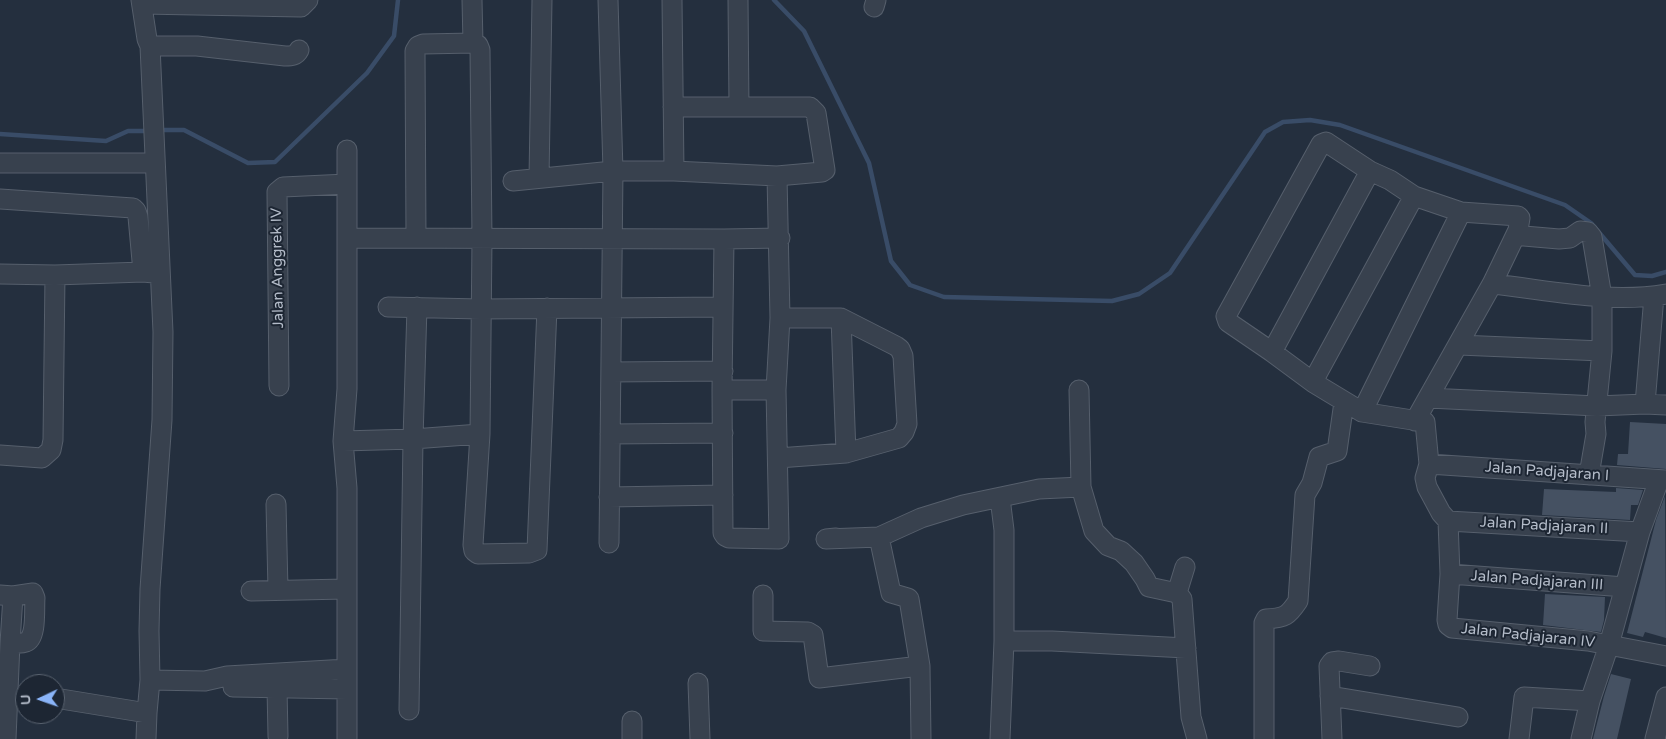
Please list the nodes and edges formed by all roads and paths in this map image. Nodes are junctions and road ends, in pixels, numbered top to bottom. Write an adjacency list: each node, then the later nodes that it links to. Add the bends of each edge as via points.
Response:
1 (308, 0): 7 (street, via 301,7)
2 (472, 0): 8 (street)
3 (542, 0): 20 (street)
4 (608, 0): 16 (street)
5 (672, 0): 11 (street)
6 (738, 0): 12 (street)
7 (142, 2): 9 (street)
8 (473, 43): 28 (street, via 423,44 415,51); 31 (street, via 480,50)
9 (150, 46): 10 (street, via 197,46 285,56 297,54); 15 (street)
10 (299, 50)
11 (673, 107): 12 (street); 17 (street)
12 (738, 107): 19 (street, via 807,106 815,110 825,170)
13 (347, 150): 22 (street)
14 (0, 163): 15 (street)
15 (155, 163): 33 (street)
16 (613, 171): 17 (street); 20 (street); 29 (street)
17 (674, 171): 19 (street)
18 (1370, 171): 23 (street); 49 (street); 49 (street, via 1328,142 1322,143 1226,316 1228,323)
19 (777, 176): 30 (street)
20 (539, 178): 21 (street)
21 (513, 181)
22 (347, 184): 27 (street); 53 (street, Jalan Anggrek IV, via 283,187 277,192)
23 (1414, 196): 25 (street); 52 (street)
24 (0, 199): 33 (street, via 133,208)
25 (1461, 212): 26 (street, via 1518,216); 62 (street)
26 (1518, 230): 36 (street); 38 (street, via 1524,236 1538,238 1570,238 1580,232 1589,234)
27 (347, 238): 28 (street); 68 (street, via 347,389)
28 (416, 238): 31 (street)
29 (612, 238): 31 (street); 32 (street); 43 (street)
30 (780, 238): 32 (street); 45 (street)
31 (482, 239): 44 (street)
32 (724, 239): 41 (street)
33 (152, 273): 35 (street); 101 (street, via 163,332 162,420 148,631)
34 (0, 274): 35 (street)
35 (55, 275): 70 (street, via 51,450 42,458)
36 (1492, 284): 38 (street); 47 (street)
37 (1660, 295): 38 (street); 59 (street)
38 (1602, 297): 48 (street)
39 (388, 307): 40 (street)
40 (417, 307): 44 (street); 67 (street)
41 (723, 307): 43 (street); 50 (street)
42 (547, 308): 43 (street); 44 (street); 65 (street, via 537,550 481,554 474,551)
43 (612, 308): 51 (street)
44 (481, 309): 65 (street)
45 (780, 318): 46 (street); 55 (street)
46 (841, 318): 69 (street); 69 (street, via 902,352 908,424 899,438)
47 (1459, 345): 48 (street); 57 (street)
48 (1602, 351): 61 (street)
49 (1272, 352): 52 (street)
50 (723, 371): 51 (street); 54 (street)
51 (611, 372): 66 (street)
52 (1314, 383): 58 (street)
53 (279, 386)
54 (722, 390): 55 (street); 64 (street)
55 (776, 390): 71 (street)
56 (1079, 390): 75 (street)
57 (1428, 398): 61 (street); 63 (street)
58 (1344, 402): 62 (street); 122 (street, via 1337,451 1319,457 1305,495 1298,601 1291,613 1266,619 1264,623)
59 (1645, 404): 60 (street); 61 (street)
60 (1666, 405)
61 (1598, 406): 73 (street)
62 (1362, 412): 63 (street)
63 (1420, 421): 72 (street)
64 (723, 433): 66 (street); 76 (street)
65 (480, 434): 67 (street)
66 (610, 434): 77 (street)
67 (413, 440): 68 (street); 110 (street)
68 (343, 441): 88 (street, via 347,488)
69 (846, 453): 71 (street)
70 (0, 455)
71 (778, 458): 76 (street, via 779,539 731,539 725,536)
72 (1429, 464): 73 (street, Jalan Padjajaran I); 80 (street, via 1426,487)
73 (1589, 475): 74 (street, Jalan Padjajaran I)
74 (1663, 480): 81 (street)
75 (1081, 488): 78 (street, via 1039,489); 91 (street, via 1094,531 1100,538 1134,563 1149,587)
76 (722, 495): 77 (street)
77 (609, 497): 84 (street)
78 (1000, 498): 82 (street, via 962,505 921,518); 94 (street, via 1004,530)
79 (276, 504): 89 (street)
80 (1448, 521): 81 (street, Jalan Padjajaran II); 86 (street, Jalan Padjajaran IV)
81 (1640, 532): 87 (street)
82 (879, 537): 83 (street, via 826,539); 98 (street, via 890,593 909,598)
83 (836, 538)
84 (609, 543)
85 (1186, 567): 91 (street)
86 (1450, 574): 87 (street, Jalan Padjajaran III); 95 (street, Jalan Padjajaran IV, via 1447,620 1452,628 1588,640)
87 (1625, 587): 95 (street)
88 (346, 589): 89 (street); 100 (street)
89 (278, 590): 90 (street)
90 (250, 591)
91 (1176, 593): 96 (street, via 1182,599)
92 (7, 595): 116 (street, via 33,593 35,598 33,634 28,642 10,643)
93 (764, 595): 98 (street, via 764,631 814,634 818,678)
94 (1004, 641): 96 (street); 120 (street)
95 (1609, 645): 97 (street); 109 (street)
96 (1186, 648): 121 (street, via 1191,717)
97 (1666, 656)
98 (920, 666): 119 (street)
99 (1370, 666): 106 (street, via 1332,662)
100 (347, 669): 102 (street, via 227,676); 105 (street)
101 (150, 680): 102 (street); 111 (street)
102 (205, 681): 104 (street, via 227,687)
103 (698, 683): 118 (street)
104 (277, 688): 105 (street); 114 (street)
105 (346, 689): 115 (street)
106 (1330, 696): 112 (street); 123 (street)
107 (1666, 698): 113 (street)
108 (65, 700): 111 (street)
109 (1590, 701): 124 (street, via 1524,697); 125 (street)
110 (409, 710)
111 (146, 713): 117 (street)
112 (1458, 717)
113 (1664, 720): 126 (street)
114 (278, 736)
115 (347, 738)
116 (6, 739)
117 (146, 739)
118 (700, 739)
119 (920, 739)
120 (1000, 739)
121 (1197, 739)
122 (1264, 739)
123 (1332, 739)
124 (1519, 739)
125 (1581, 739)
126 (1655, 739)

